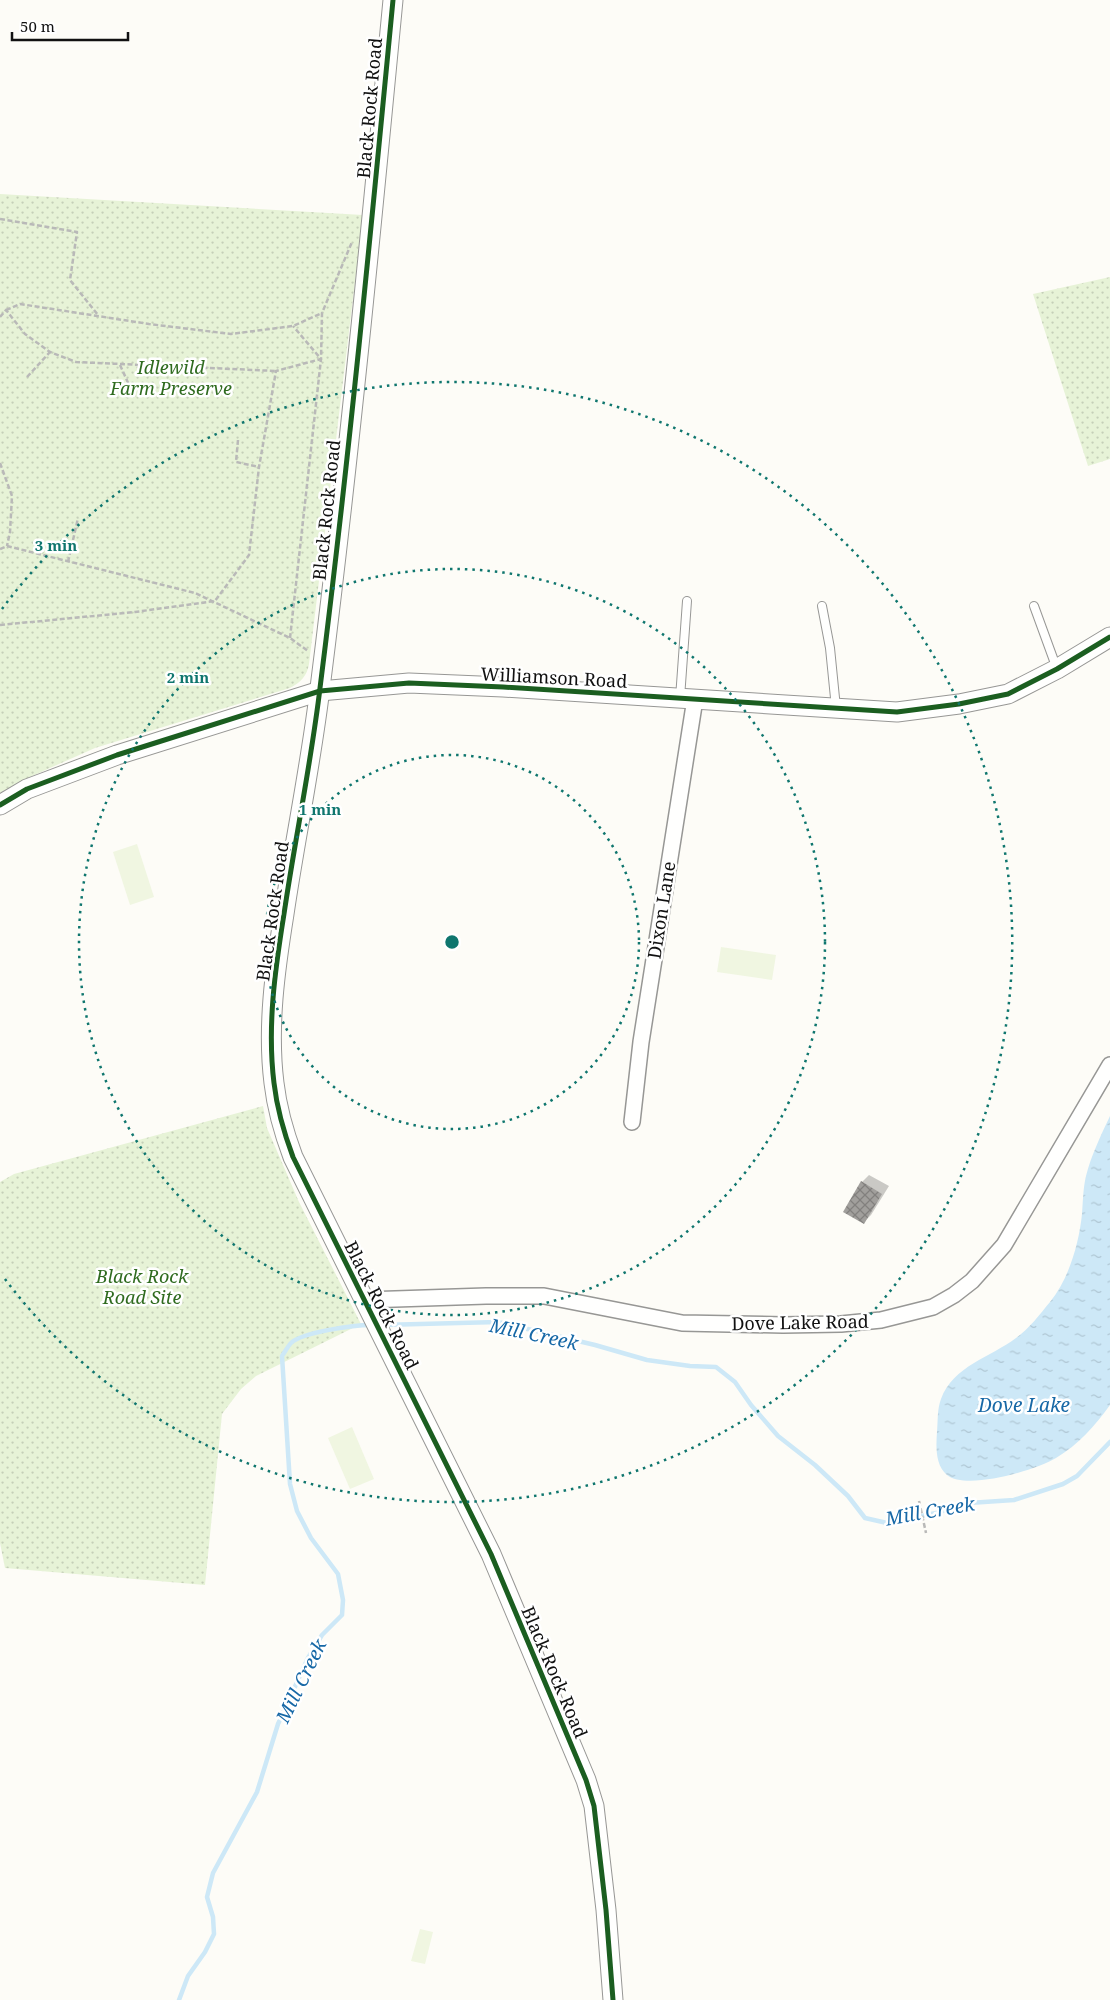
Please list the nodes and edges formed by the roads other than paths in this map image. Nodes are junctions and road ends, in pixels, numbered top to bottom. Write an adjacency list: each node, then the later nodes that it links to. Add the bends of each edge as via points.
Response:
1 (393, 0): 7 (street, Black Rock Road, via 375,205)
2 (687, 601): 8 (lane)
3 (822, 606): 9 (lane)
4 (1034, 606): 6 (lane)
5 (1110, 637): 6 (street, Williamson Road)
6 (1057, 669): 9 (street, Williamson Road, via 1008,694 959,704 897,712)
7 (320, 691): 8 (street, Williamson Road, via 409,683); 10 (street, Williamson Road, via 117,755 27,788); 13 (street, Black Rock Road, via 280,938 271,1055 280,1121 293,1157)
8 (687, 699): 9 (street, Williamson Road); 12 (street, Dixon Lane)
9 (836, 708)
10 (0, 805)
11 (1110, 1065): 13 (street, Dove Lake Road, via 1004,1245 972,1281 933,1307 873,1321 784,1325 682,1323 544,1296 486,1296)
12 (632, 1122)
13 (369, 1308): 14 (street, Black Rock Road, via 491,1554 586,1780 594,1806)
14 (613, 2000)

